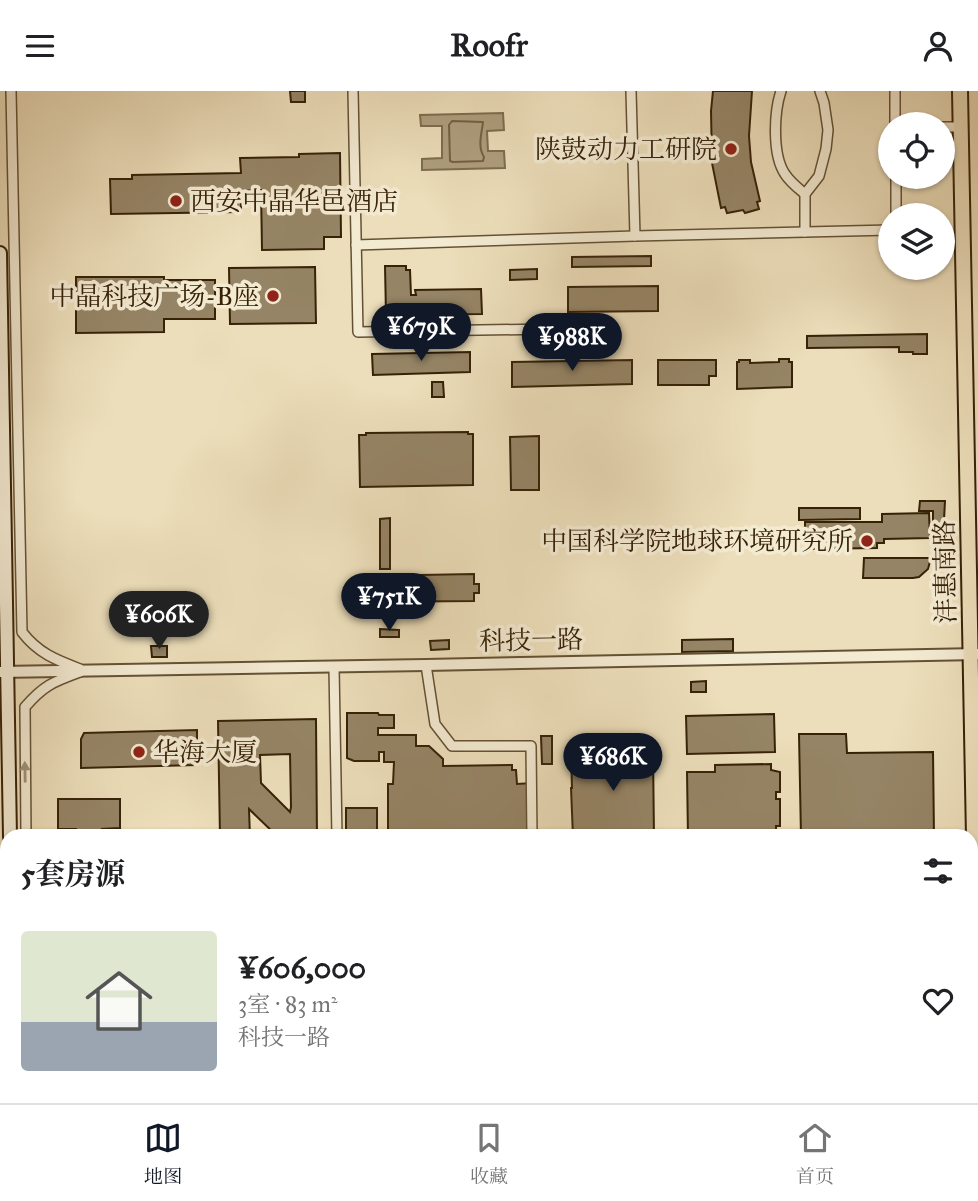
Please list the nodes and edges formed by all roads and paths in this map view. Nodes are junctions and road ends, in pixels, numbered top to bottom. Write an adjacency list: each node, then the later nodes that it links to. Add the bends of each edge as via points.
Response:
1 (11, 91): 21 (street, via 22,632 32,645 56,660)
2 (353, 91): 15 (street)
3 (631, 91): 14 (street)
4 (781, 91): 11 (street, via 775,130 778,153 784,173)
5 (820, 91): 11 (street, via 828,130 826,149 819,176)
6 (895, 91): 8 (street)
7 (960, 91): 10 (main road, 沣惠南路)
8 (895, 112)
9 (955, 127): 10 (street)
10 (961, 127): 18 (main road, 沣惠南路)
11 (805, 194): 13 (street)
12 (878, 230): 13 (street)
13 (805, 232): 14 (street)
14 (635, 236): 15 (street)
15 (356, 245): 17 (street, via 358,332)
16 (0, 253): 22 (main road)
17 (549, 329)
18 (974, 654): 19 (street, 科技一路); 27 (main road, 沣惠南路)
19 (426, 666): 20 (street, 科技一路); 26 (street, via 435,724 452,746 531,746)
20 (334, 667): 21 (street, 科技一路); 25 (street)
21 (85, 670): 22 (street, 科技一路); 24 (street, one-way to 21, via 25,706 51,683)
22 (3, 672): 23 (main road)
23 (10, 829)
24 (26, 829)
25 (337, 829)
26 (532, 829)
27 (976, 829)

